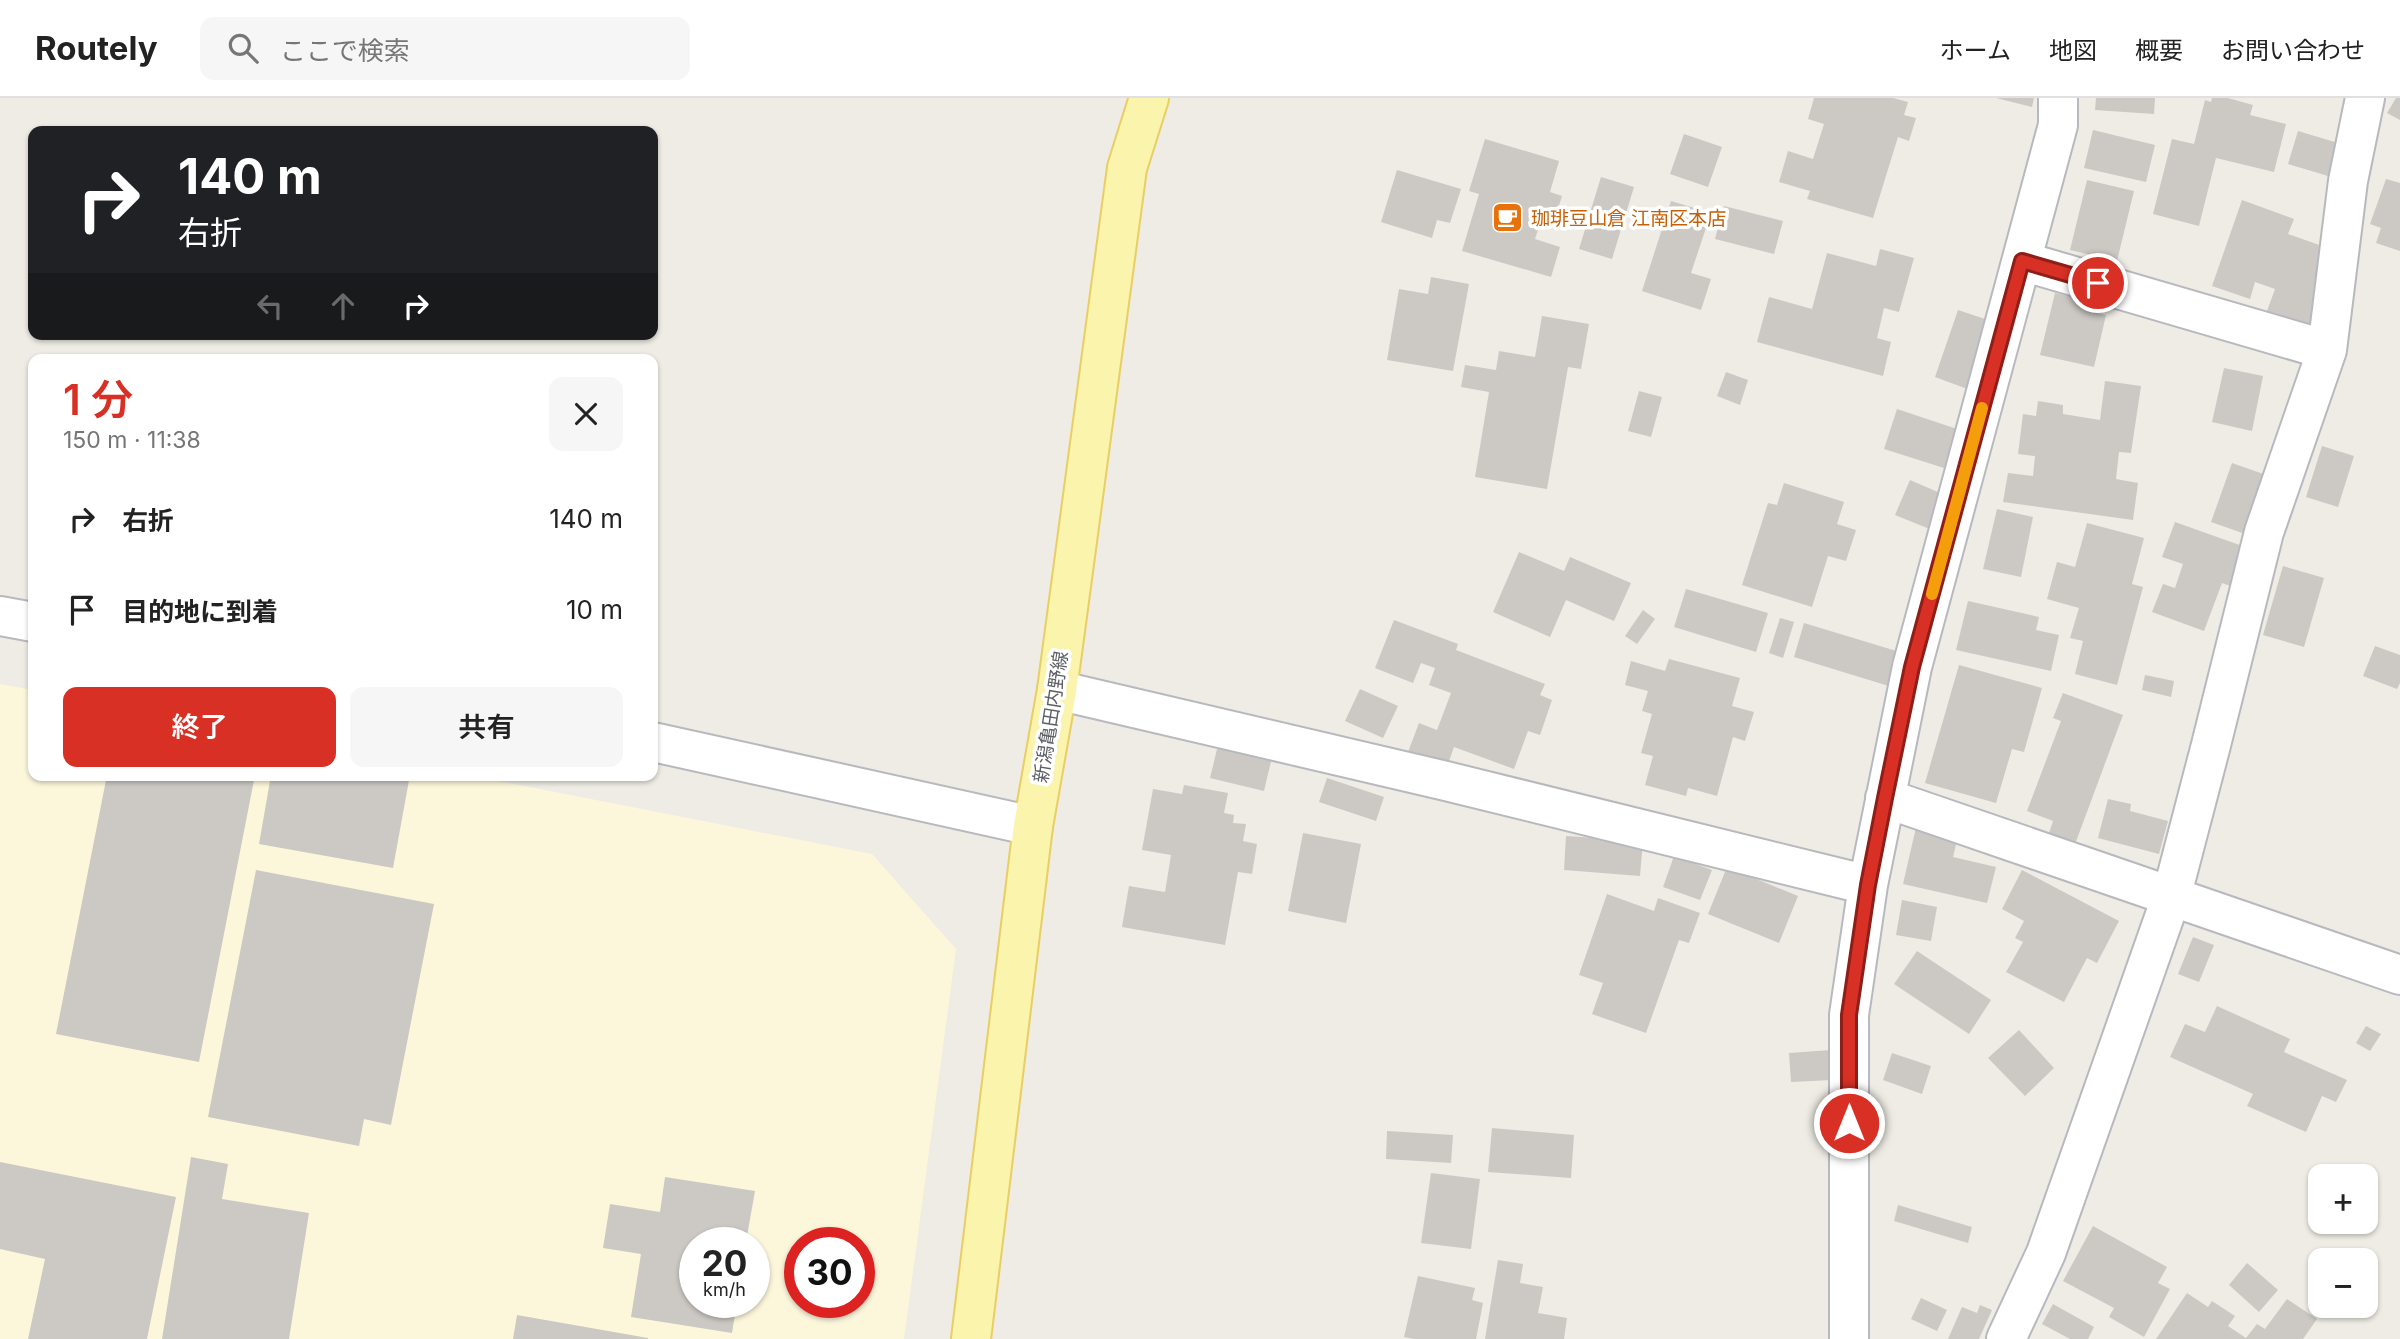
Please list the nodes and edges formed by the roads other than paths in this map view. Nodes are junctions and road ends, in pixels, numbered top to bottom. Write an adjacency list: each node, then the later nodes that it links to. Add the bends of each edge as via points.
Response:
1 (1149, 98): 8 (main road, 新潟亀田内野線, via 1127,168)
2 (2058, 98): 4 (street, via 2058,125)
3 (2365, 98): 5 (street, via 2348,181)
4 (2022, 261): 5 (street); 10 (street, via 1912,667)
5 (2327, 350): 13 (street, via 2264,532)
6 (0, 616): 7 (street)
7 (28, 621)
8 (1057, 690): 11 (main road, 新潟亀田内野線); 12 (street)
9 (658, 743): 11 (street)
10 (1885, 798): 12 (street); 13 (street)
11 (1034, 826): 15 (main road, 新潟亀田内野線)
12 (1868, 885): 16 (street, via 1849,1015)
13 (2171, 898): 14 (street); 17 (street, via 2046,1253)
14 (2400, 975)
15 (971, 1339)
16 (1849, 1339)
17 (2006, 1339)

